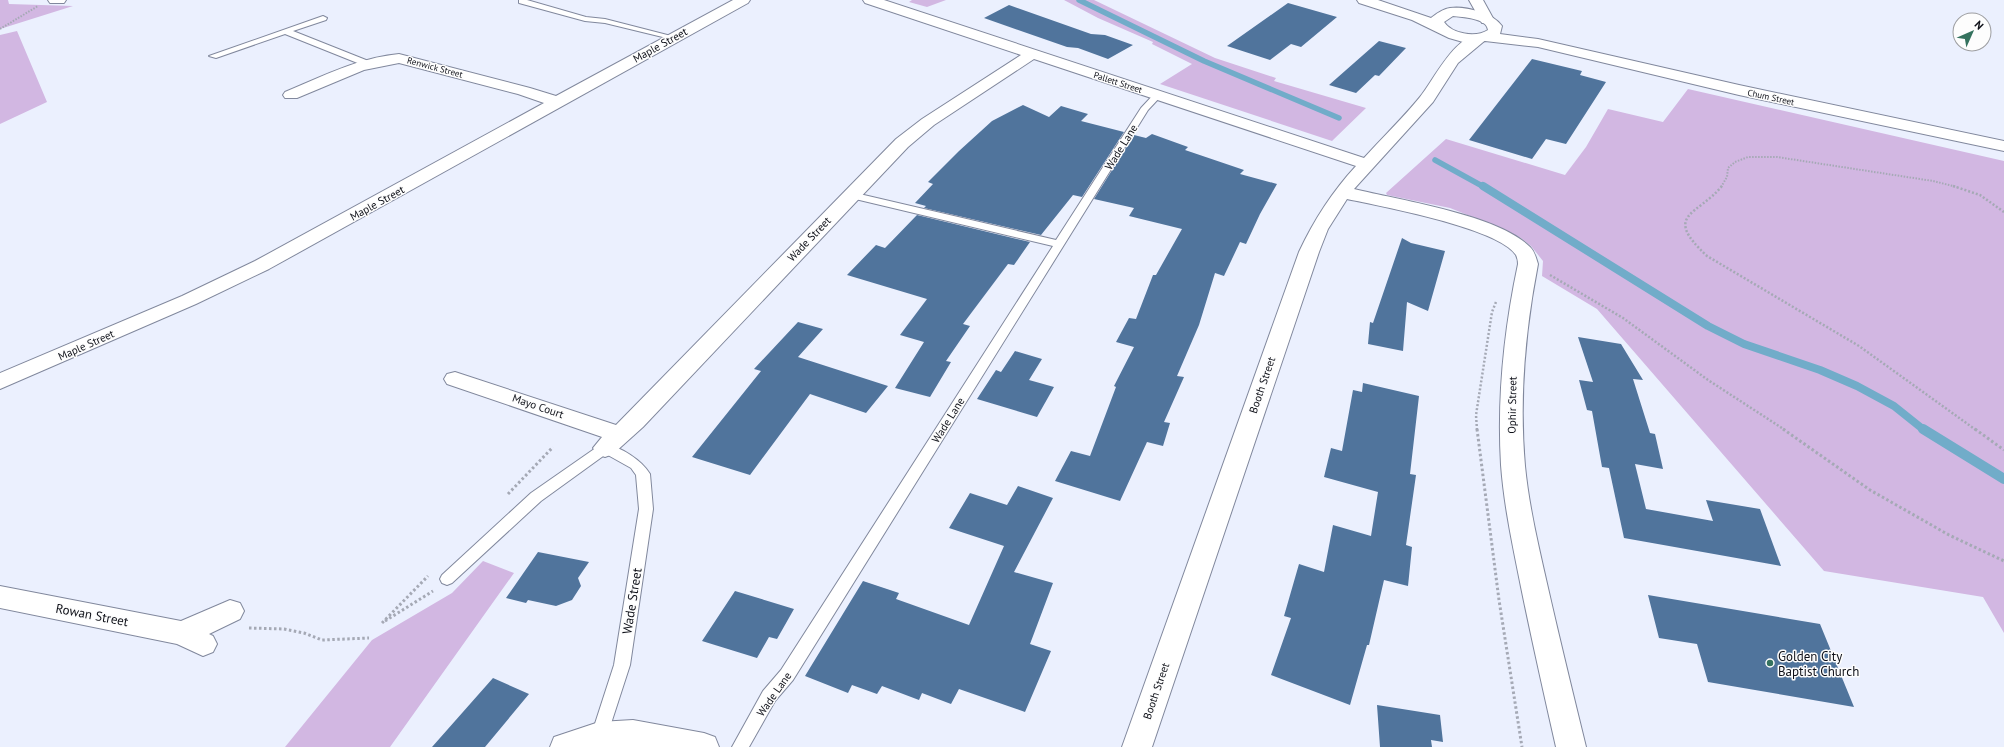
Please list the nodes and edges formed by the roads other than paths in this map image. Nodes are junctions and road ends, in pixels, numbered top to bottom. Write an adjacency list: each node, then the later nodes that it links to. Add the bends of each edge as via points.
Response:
1 (59, 0): 8 (street)
2 (743, 0): 15 (street, Maple Street)
3 (870, 0): 18 (street, Pallett Street)
4 (1364, 0): 9 (street)
5 (1468, 0): 10 (street)
6 (1476, 0): 12 (street)
7 (522, 1): 15 (lane, via 585,19 605,21)
8 (49, 2)
9 (1384, 5): 10 (street); 13 (street)
10 (1450, 13): 12 (street, Chum Street, via 1472,15); 13 (street, via 1436,21)
11 (323, 18): 14 (lane)
12 (1489, 21): 16 (street, Booth Street, via 1495,26 1495,32); 17 (street, Chum Street)
13 (1443, 30): 16 (street, Chum Street, via 1461,37); 20 (street, via 1452,48)
14 (286, 31): 19 (lane); 21 (lane)
15 (675, 38): 24 (street, Maple Street)
16 (1482, 38): 17 (street, Chum Street); 20 (street, Booth Street, via 1469,45)
17 (1538, 43): 25 (street, Chum Street, via 1739,90)
18 (1032, 54): 23 (street, Pallett Street); 28 (street, Wade Street, via 928,122 902,143)
19 (213, 56)
20 (1452, 60): 26 (street, Booth Street, via 1427,99)
21 (368, 64): 22 (street, Renwick Street); 24 (street, Renwick Street, via 399,58)
22 (291, 95)
23 (1158, 96): 26 (street, Pallett Street); 29 (lane, Wade Lane, via 1145,108)
24 (557, 102): 31 (street, Maple Street, via 262,265 189,300)
25 (2004, 146)
26 (1366, 164): 27 (street, Booth Street)
27 (1342, 192): 40 (street, Booth Street, via 1308,252); 41 (street, Ophir Street, via 1489,230 1511,241 1524,253 1528,264 1514,357 1512,452 1516,494 1527,554)
28 (851, 195): 29 (lane); 32 (street, Wade Street)
29 (1060, 244): 39 (lane, Wade Lane, via 787,675 770,696)
30 (455, 378): 32 (street, Mayo Court)
31 (0, 382)
32 (613, 442): 33 (lane, Wade Street, via 536,497); 36 (lane, Wade Street, via 643,474 646,509 622,665)
33 (447, 579)
34 (0, 597): 35 (street, Rowan Street, via 193,639)
35 (237, 619)
36 (599, 736): 37 (street); 38 (street, via 633,734)
37 (565, 747)
38 (704, 747)
39 (740, 747)
40 (1137, 747)
41 (1571, 747)

